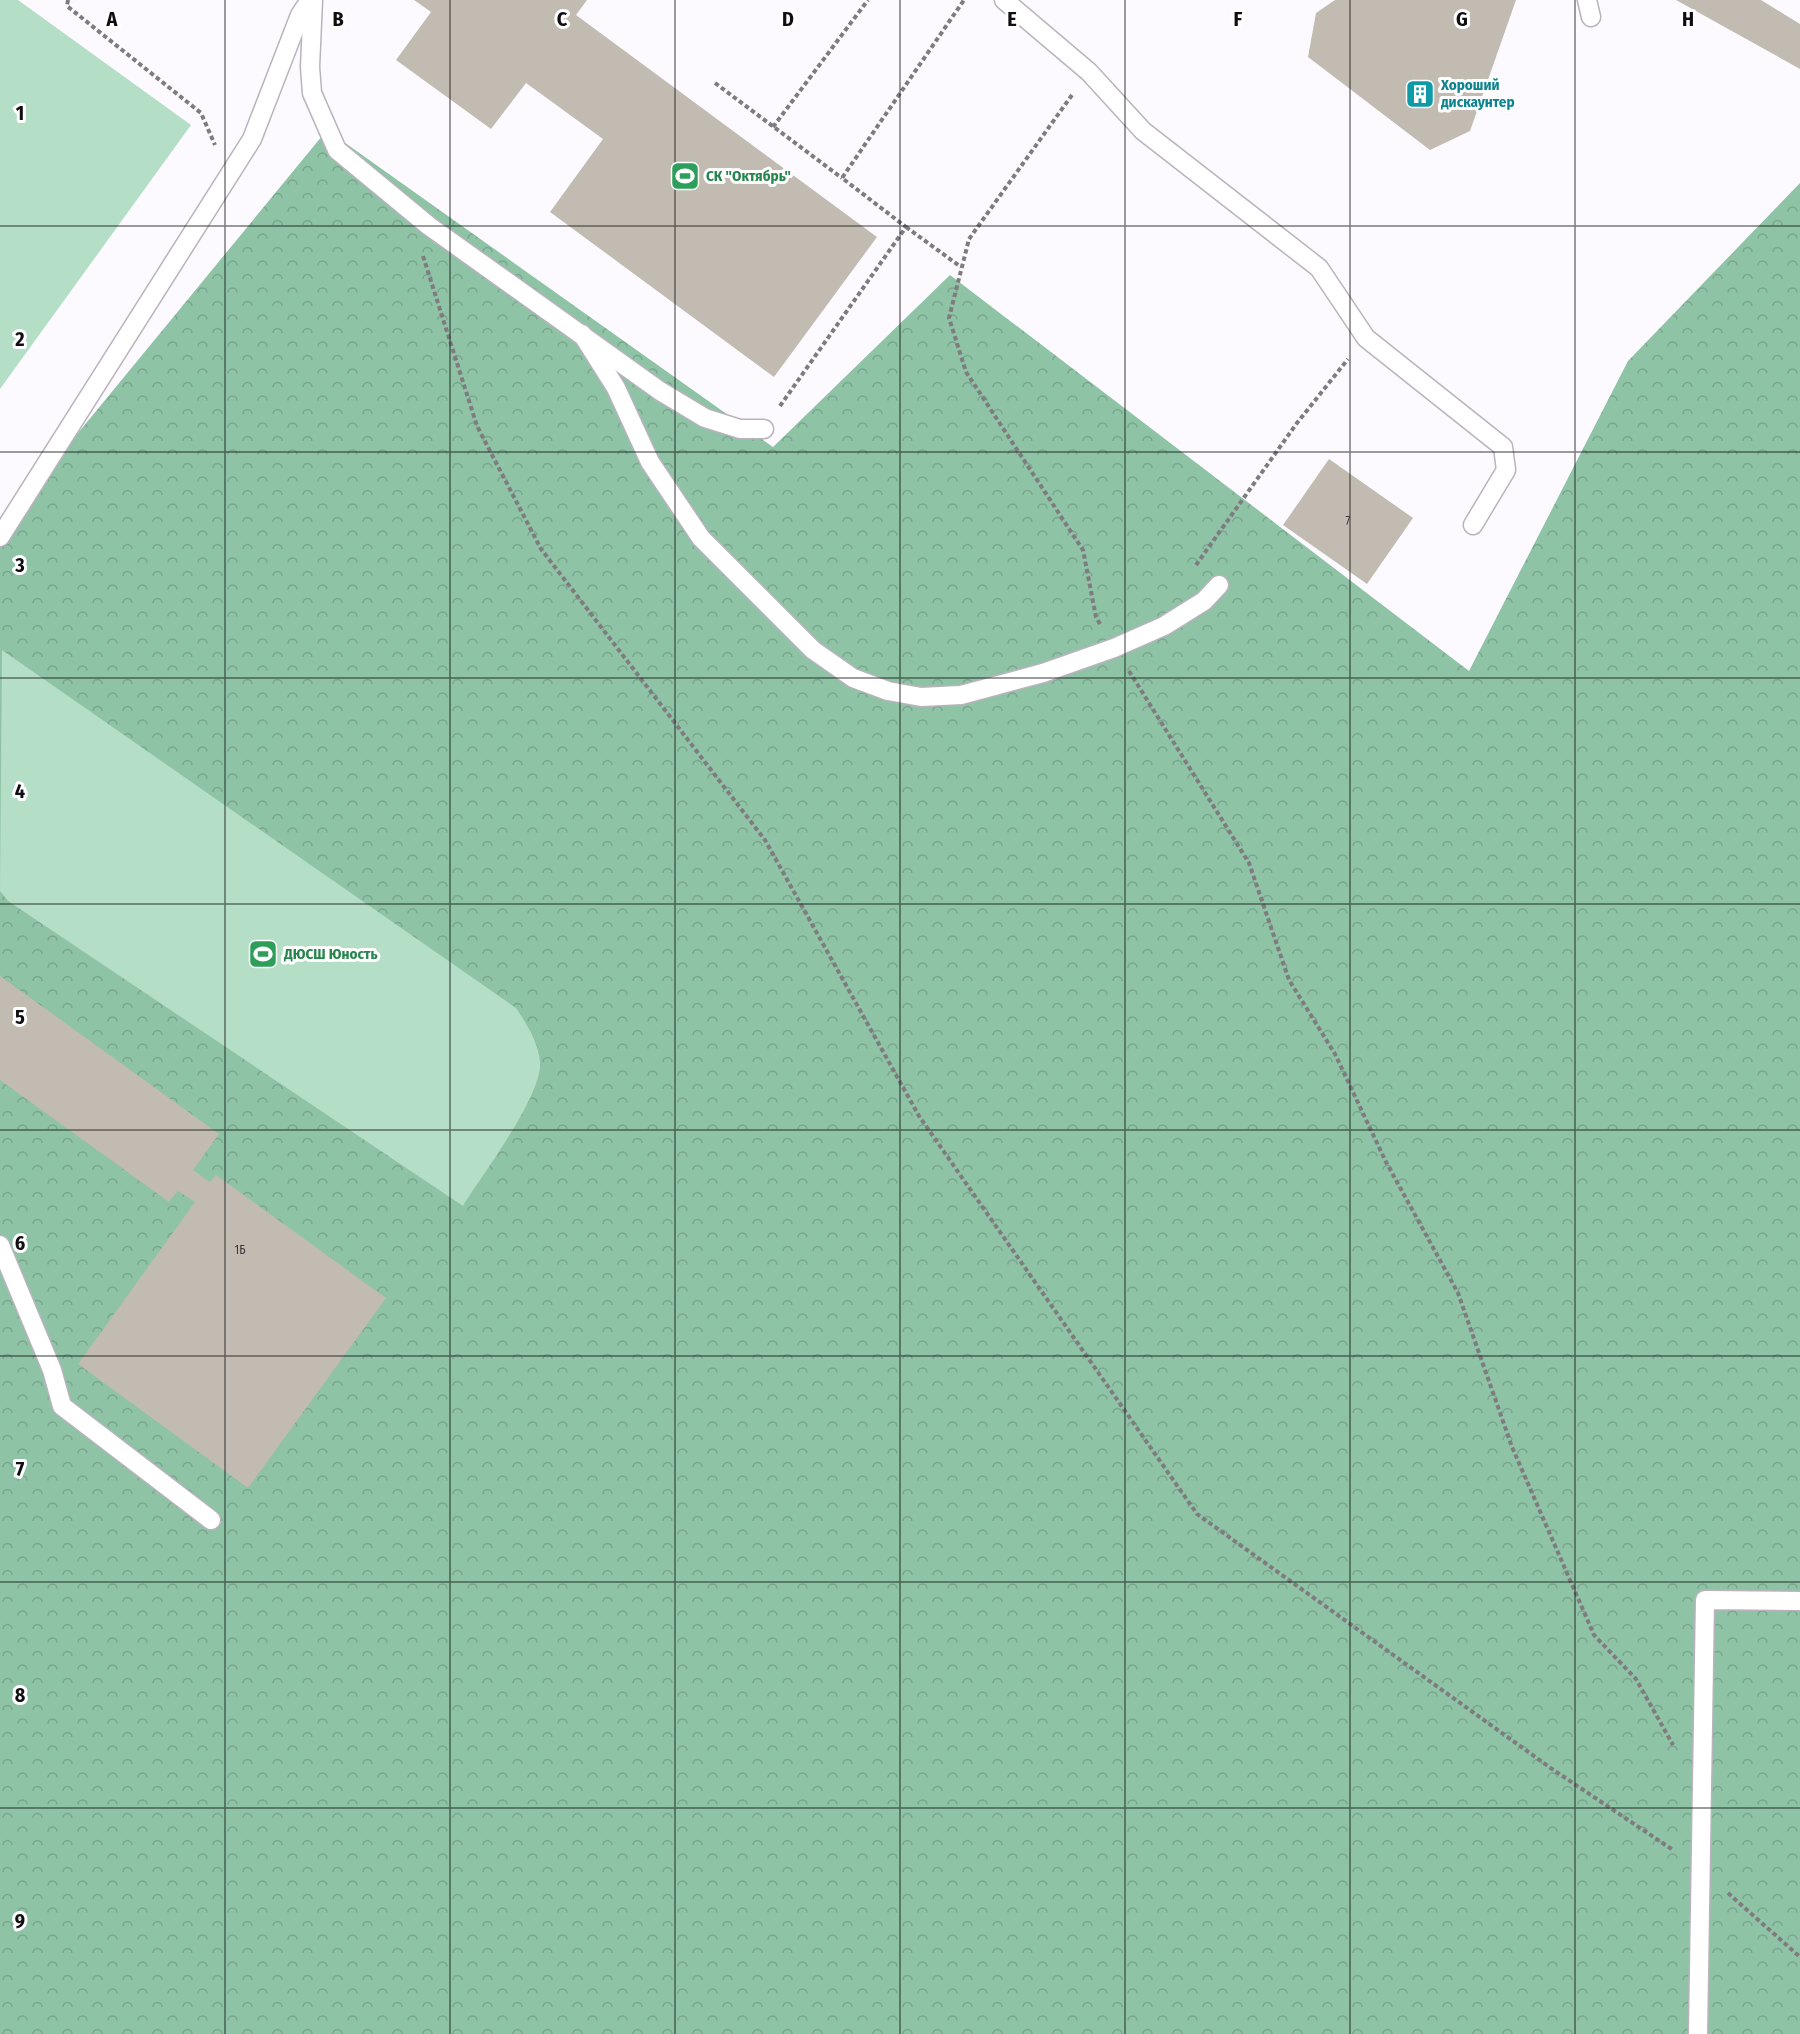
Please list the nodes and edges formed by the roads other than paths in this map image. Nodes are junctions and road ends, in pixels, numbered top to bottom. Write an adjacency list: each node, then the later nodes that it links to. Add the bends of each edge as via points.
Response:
1 (311, 0): 3 (lane, via 312,93 337,150 429,226); 6 (lane, via 300,15 252,139)
2 (1004, 0): 5 (lane, via 1089,72 1143,131 1319,267 1366,338 1503,447 1506,470)
3 (582, 334): 4 (lane, via 660,391 705,418 740,429); 7 (lane, via 616,388 650,462 701,538 813,650 853,678 888,691 921,697 961,694 1043,673 1114,648 1164,626 1204,601)
4 (764, 429)
5 (1473, 525)
6 (0, 537)
7 (1219, 585)
8 (0, 1245): 9 (lane, via 52,1370 62,1406)
9 (212, 1520)
10 (1800, 1601): 11 (lane, via 1705,1600)
11 (1698, 2034)

